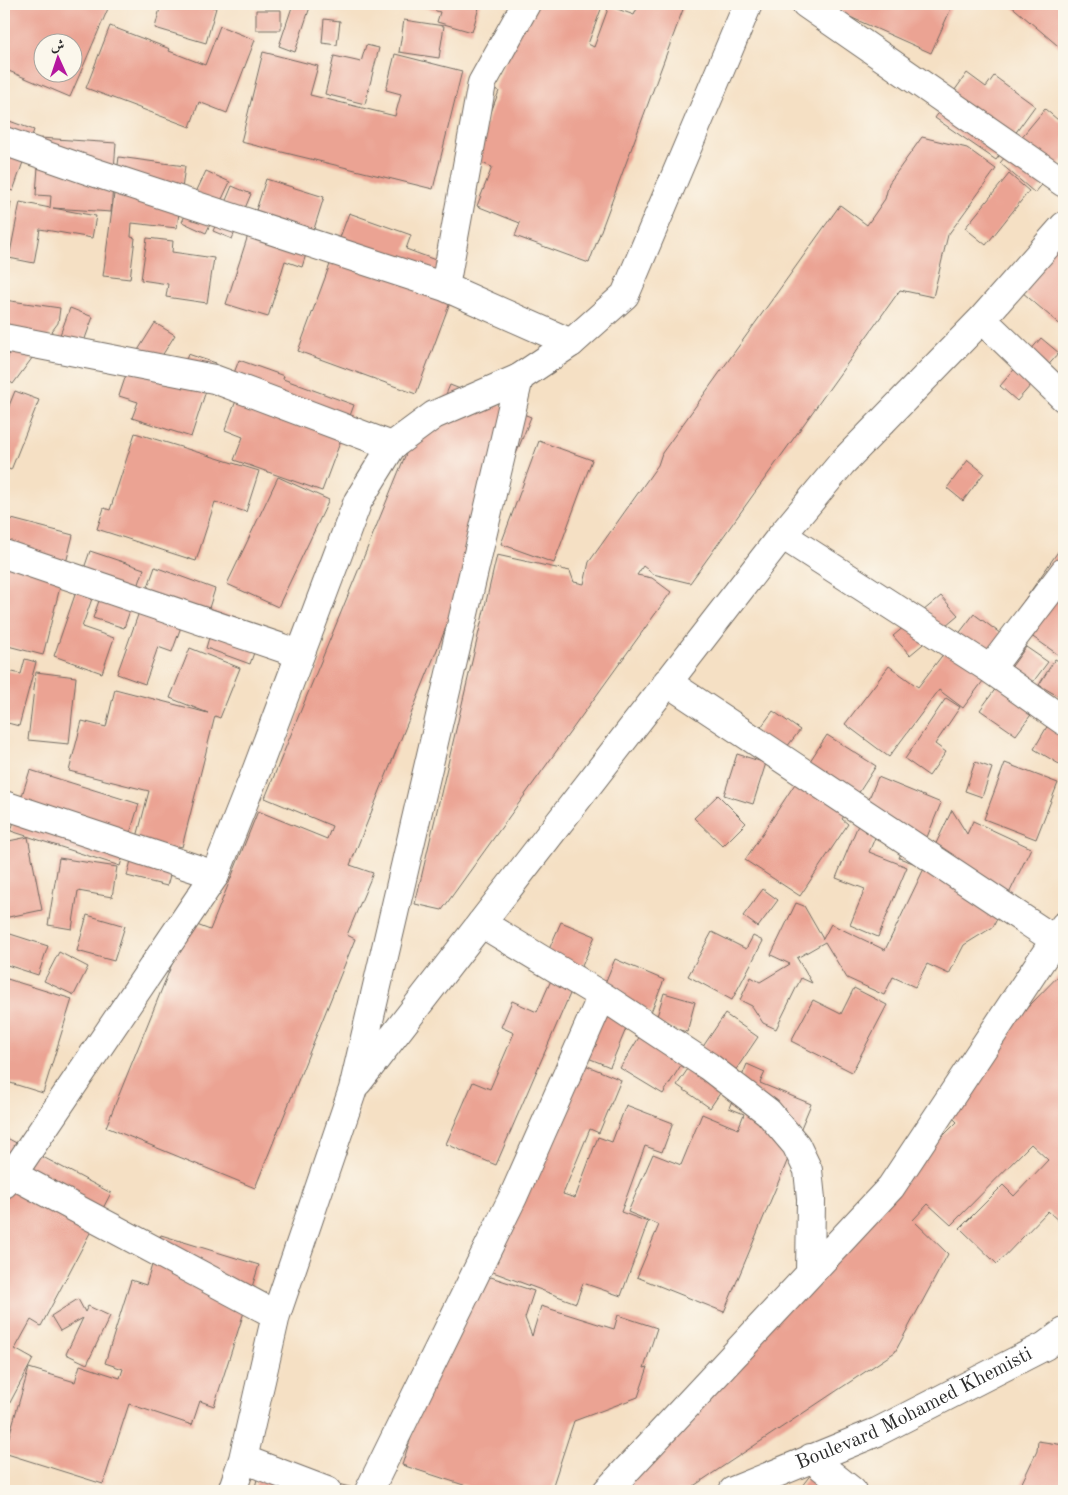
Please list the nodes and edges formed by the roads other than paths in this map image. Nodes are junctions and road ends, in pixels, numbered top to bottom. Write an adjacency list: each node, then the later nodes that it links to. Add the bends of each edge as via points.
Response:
1 (526, 4): 7 (street, via 482,83)
2 (748, 4): 10 (street, via 625,296)
3 (806, 4): 5 (street)
4 (4, 140): 7 (street)
5 (1064, 183)
6 (1064, 226): 8 (street)
7 (445, 287): 10 (street)
8 (982, 319): 12 (street); 14 (street, via 842,463)
9 (4, 338): 13 (street, via 214,380)
10 (571, 343): 11 (street)
11 (519, 378): 13 (street, via 434,415); 26 (street)
12 (1064, 398)
13 (392, 446): 17 (street, via 358,501)
14 (782, 535): 18 (street); 19 (street)
15 (4, 554): 17 (street)
16 (1064, 572): 18 (street)
17 (300, 654): 22 (street)
18 (990, 669): 20 (street)
19 (667, 682): 23 (street); 24 (street)
20 (1064, 721)
21 (4, 805): 22 (street)
22 (215, 875): 27 (street)
23 (481, 923): 25 (street); 26 (street)
24 (1059, 933): 28 (street, via 891,1187)
25 (602, 996): 28 (street, via 708,1066 761,1106 796,1145 808,1170); 35 (street, via 513,1197)
26 (353, 1089): 29 (street)
27 (7, 1176): 29 (street)
28 (810, 1274): 36 (street)
29 (276, 1314): 32 (street)
30 (1064, 1332): 31 (street, Boulevard Mohamed Khemisti, via 1045,1346 877,1432)
31 (812, 1458): 37 (street, Boulevard Mohamed Khemisti); 38 (street)
32 (243, 1459): 33 (street); 34 (street)
33 (232, 1491)
34 (327, 1491)
35 (369, 1491)
36 (607, 1491)
37 (734, 1491)
38 (852, 1491)

